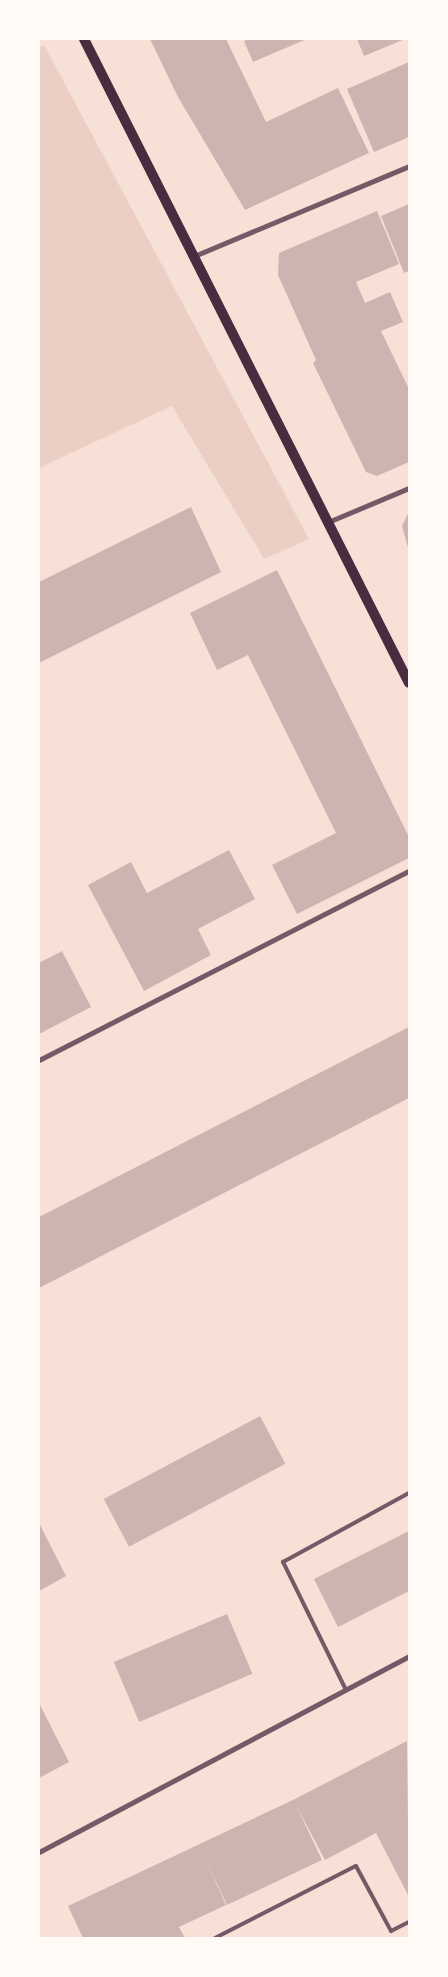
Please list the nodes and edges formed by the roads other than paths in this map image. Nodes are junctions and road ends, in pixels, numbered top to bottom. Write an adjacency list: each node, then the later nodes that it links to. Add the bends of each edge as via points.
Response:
1 (84, 39): 3 (main road)
2 (409, 166): 3 (street)
3 (194, 256): 5 (main road)
4 (409, 488): 5 (street)
5 (328, 522): 6 (main road)
6 (409, 683)
7 (409, 872): 8 (street)
8 (39, 1060)
9 (409, 1493): 11 (lane, via 283,1562)
10 (409, 1656): 11 (street)
11 (346, 1690): 12 (street)
12 (39, 1852)
13 (409, 1922): 14 (lane, via 391,1931 356,1866)
14 (215, 1938)

